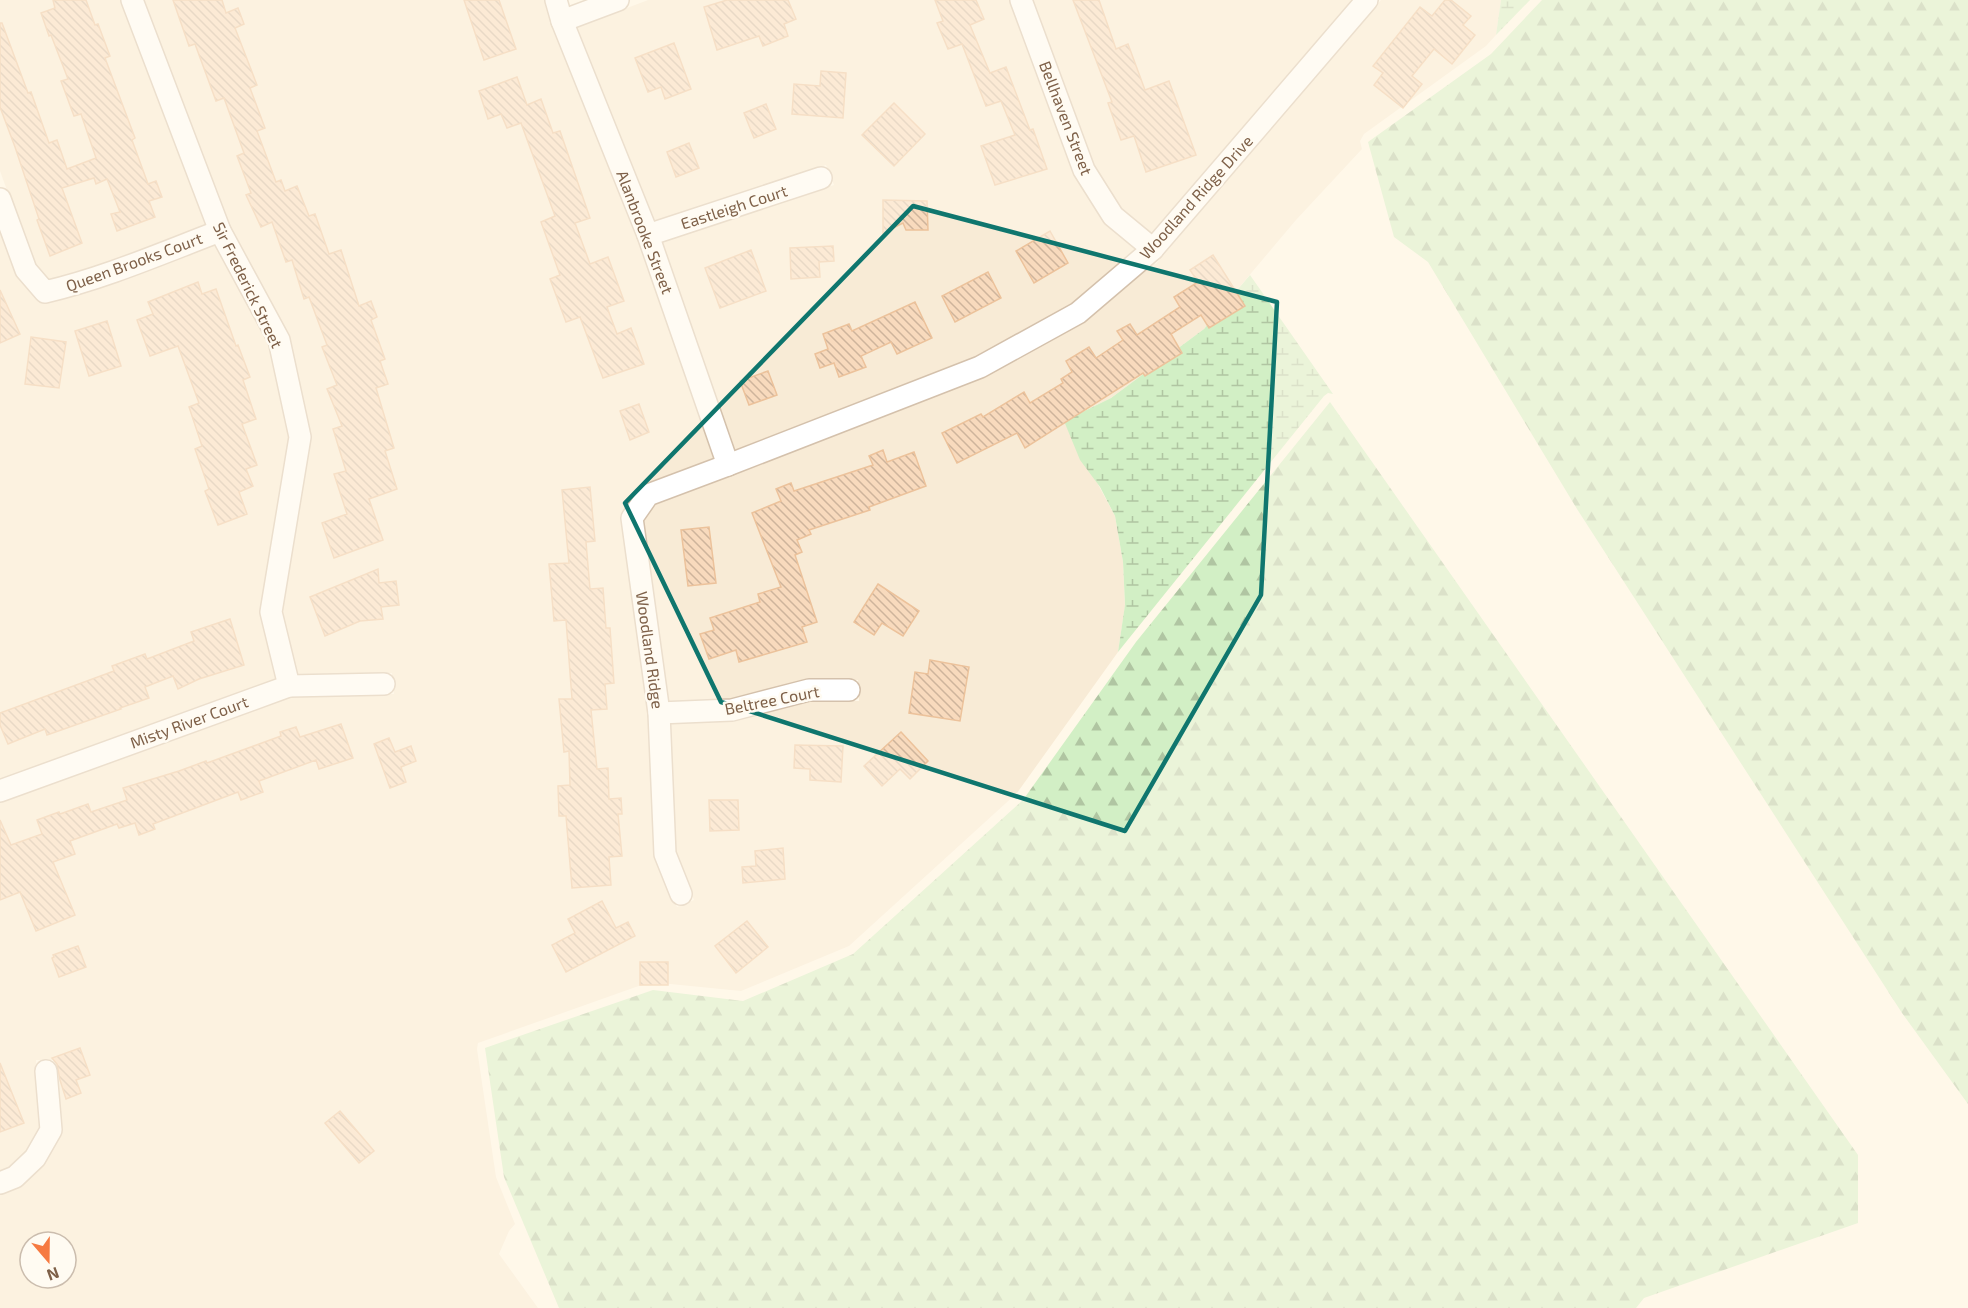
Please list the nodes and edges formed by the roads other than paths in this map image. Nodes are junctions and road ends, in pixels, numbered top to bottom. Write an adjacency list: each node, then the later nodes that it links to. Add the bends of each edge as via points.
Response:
1 (132, 0): 9 (street, Sir Frederick Street)
2 (556, 0): 6 (street, Alanbrooke Street)
3 (618, 0): 6 (street)
4 (1021, 0): 11 (street, Bellhaven Street, via 1084,170 1113,216)
5 (1367, 0): 11 (street, Woodland Ridge Drive)
6 (562, 21): 10 (street, Alanbrooke Street)
7 (821, 178): 10 (street, Eastleigh Court)
8 (0, 199): 9 (street, Queen Brooks Court, via 26,270 45,292 112,272)
9 (220, 231): 14 (street, Sir Frederick Street, via 279,340 300,437 271,612)
10 (648, 235): 12 (street, Alanbrooke Street)
11 (1153, 249): 12 (street, Woodland Ridge Drive, via 1078,313 980,367)
12 (728, 465): 16 (street, Woodland Ridge, via 648,495 632,518)
13 (384, 684): 14 (street, Misty River Court)
14 (290, 686): 17 (street, Misty River Court)
15 (849, 690): 16 (street, Beltree Court, via 809,690 732,710)
16 (658, 713): 18 (street, Woodland Ridge, via 665,854)
17 (0, 791)
18 (681, 894)
19 (46, 1071): 20 (street, via 51,1130 35,1158 15,1177)
20 (0, 1183)

